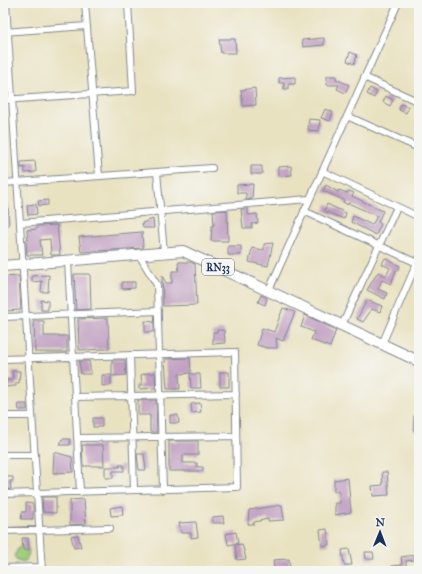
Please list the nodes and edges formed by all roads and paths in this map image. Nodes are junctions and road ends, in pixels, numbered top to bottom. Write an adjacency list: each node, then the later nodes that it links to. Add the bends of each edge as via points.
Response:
1 (6, 3): 6 (street)
2 (85, 3): 5 (street)
3 (128, 3): 8 (street, via 133,92)
4 (398, 3): 7 (street)
5 (87, 26): 6 (street); 8 (street)
6 (5, 32): 10 (street)
7 (364, 77): 11 (street); 12 (street)
8 (92, 94): 10 (street); 17 (street)
9 (3, 100): 10 (street)
10 (12, 100): 19 (street)
11 (419, 102)
12 (347, 116): 13 (street); 16 (street)
13 (419, 148)
14 (212, 168): 15 (street)
15 (156, 172): 17 (street); 23 (street)
16 (322, 172): 20 (street); 21 (street)
17 (99, 176): 19 (street)
18 (3, 183): 19 (street)
19 (17, 183): 25 (street)
20 (309, 199): 22 (street); 23 (street)
21 (397, 207): 24 (street); 26 (street)
22 (304, 211): 26 (street); 33 (street)
23 (160, 212): 25 (street); 27 (street)
24 (419, 217)
25 (20, 223): 31 (street)
26 (379, 246): 30 (street); 38 (street)
27 (164, 253): 28 (main road, RN33); 33 (main road, RN33, via 183,251)
28 (139, 255): 29 (main road, RN33); 34 (street, via 157,285)
29 (68, 260): 31 (main road, RN33); 35 (street)
30 (418, 260): 39 (street)
31 (22, 264): 32 (main road, RN33); 36 (street)
32 (3, 266)
33 (269, 290): 38 (main road, RN33)
34 (158, 311): 35 (street); 40 (street)
35 (70, 314): 36 (street); 42 (street)
36 (26, 316): 37 (street); 44 (street)
37 (3, 317)
38 (342, 325): 39 (main road, RN33)
39 (382, 344): 43 (main road, RN33)
40 (159, 354): 41 (street); 46 (street, via 235,352); 47 (street)
41 (130, 355): 42 (street); 48 (street)
42 (73, 357): 44 (street); 49 (street)
43 (417, 357)
44 (28, 358): 45 (street); 51 (street)
45 (3, 359)
46 (236, 394): 47 (street); 52 (street)
47 (160, 395): 48 (street); 53 (street)
48 (132, 396): 49 (street); 55 (street)
49 (75, 397): 54 (street)
50 (3, 416): 51 (street)
51 (32, 416): 57 (street)
52 (236, 436): 53 (street); 59 (street, via 237,487)
53 (161, 437): 55 (street); 59 (street)
54 (77, 438): 55 (street); 60 (street)
55 (132, 438): 58 (street)
56 (3, 455): 57 (street)
57 (35, 455): 61 (street)
58 (134, 490): 59 (street); 60 (street)
59 (163, 490)
60 (80, 492): 61 (street)
61 (37, 493): 62 (street); 64 (street)
62 (3, 494)
63 (110, 528): 64 (street)
64 (40, 530): 65 (street); 67 (street)
65 (3, 531)
66 (3, 568): 67 (street)
67 (42, 569)

